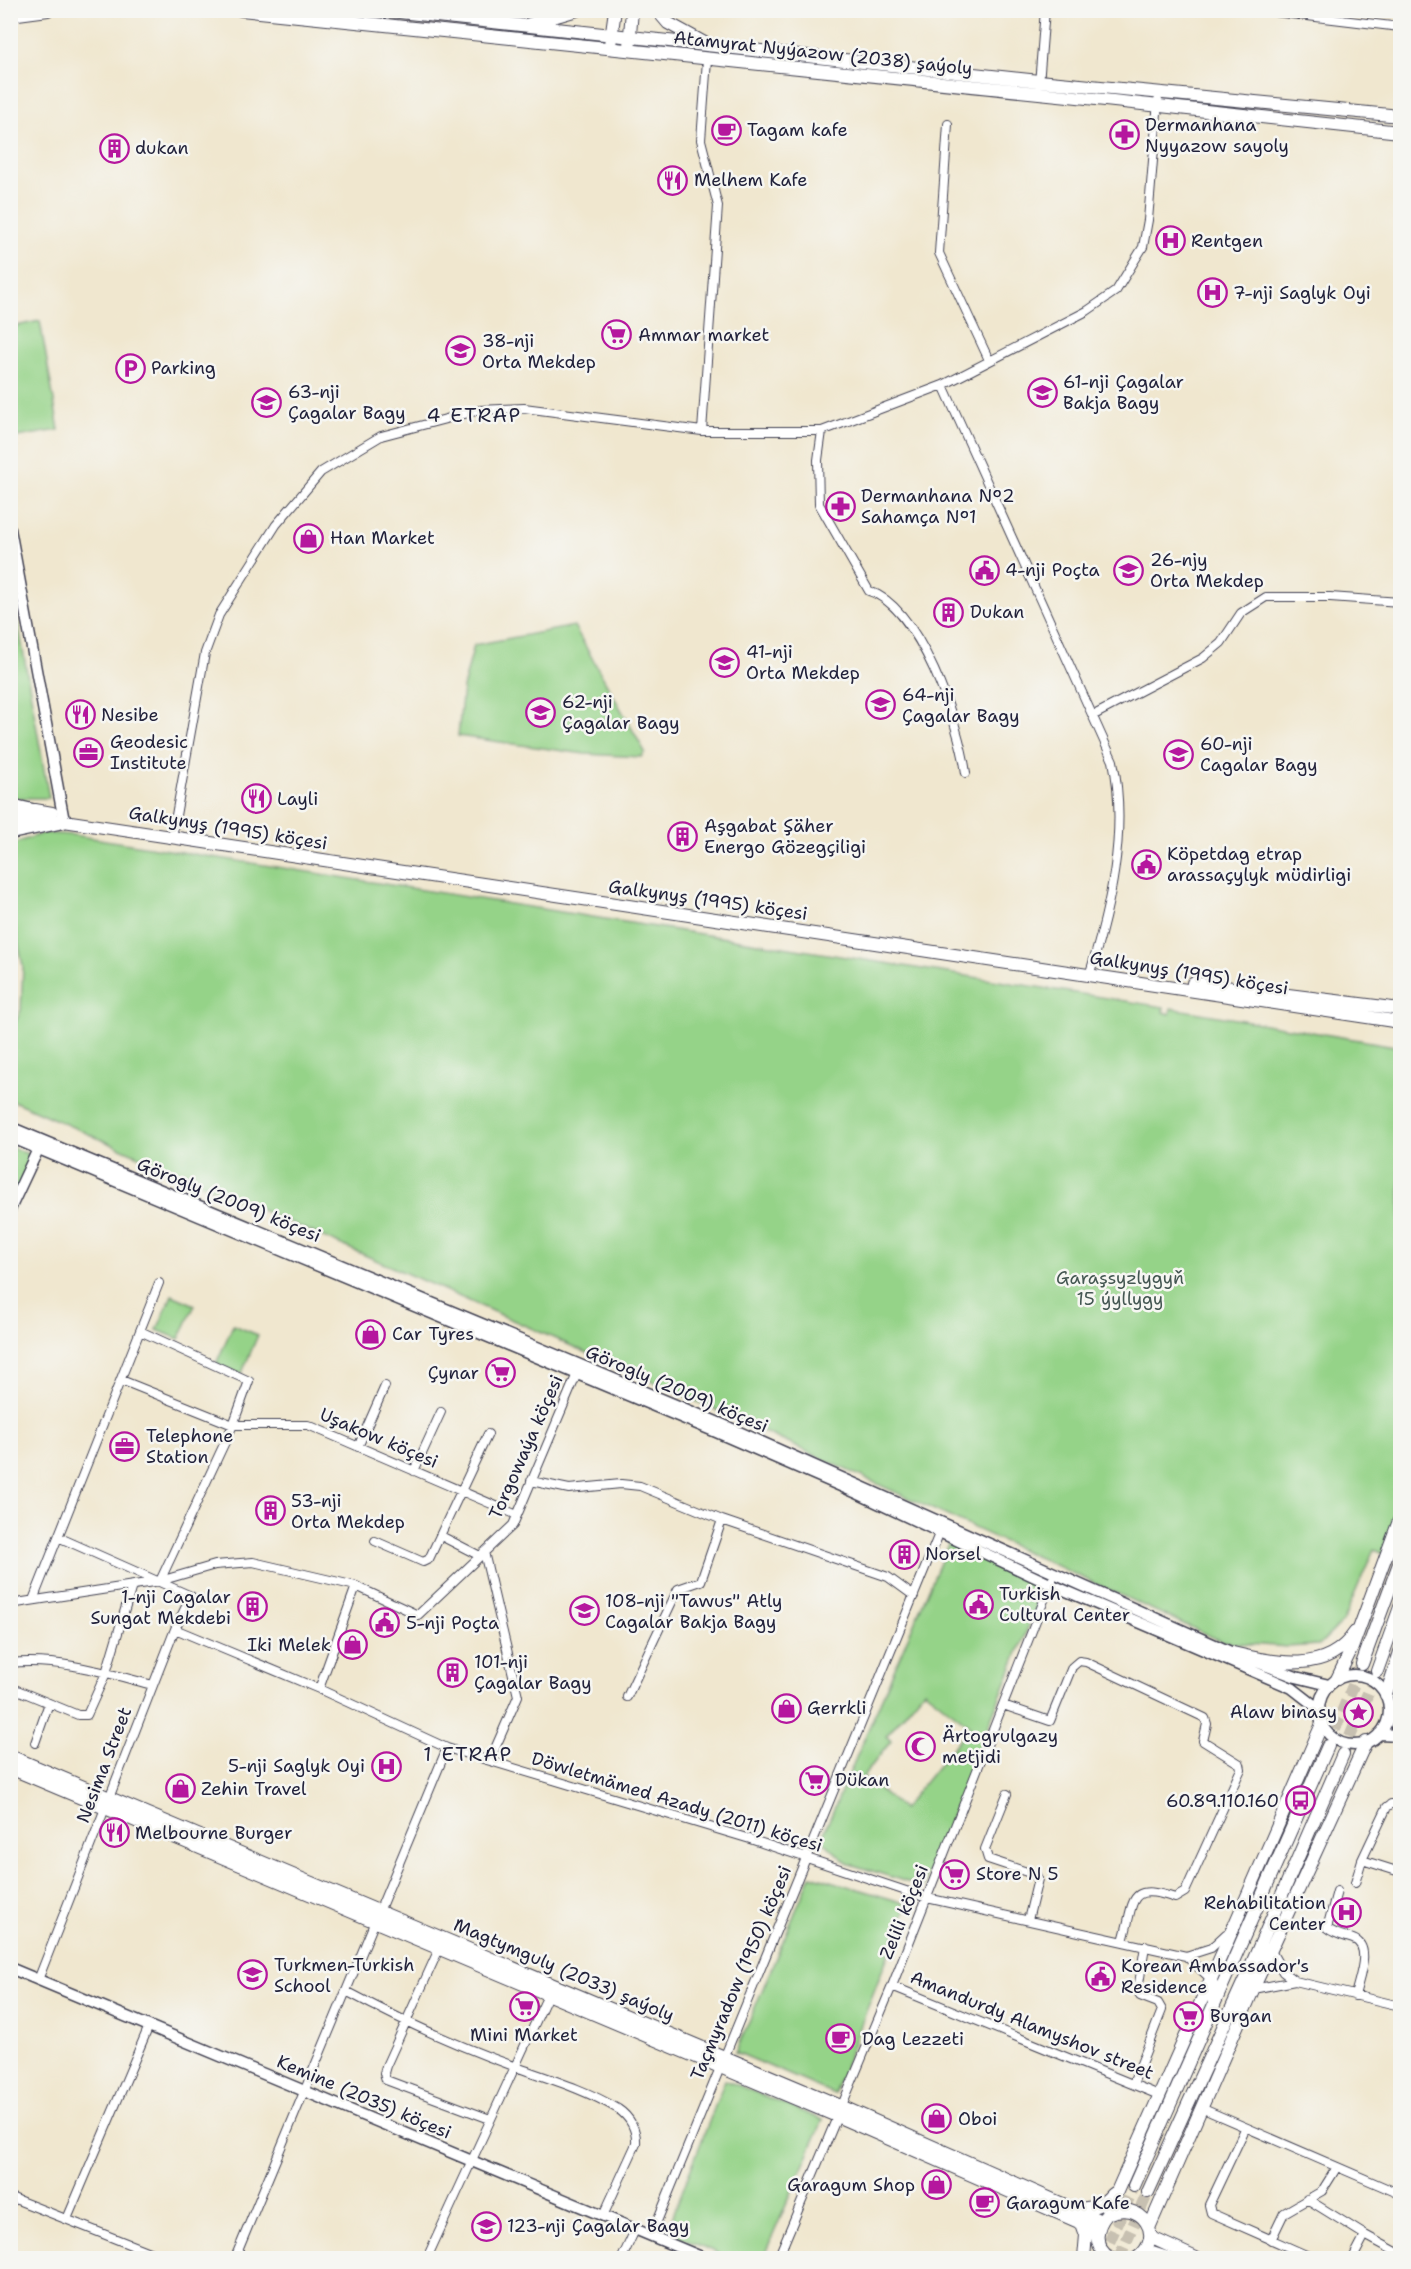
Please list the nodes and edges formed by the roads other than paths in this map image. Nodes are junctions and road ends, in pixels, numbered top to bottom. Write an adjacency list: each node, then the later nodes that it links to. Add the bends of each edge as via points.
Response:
1 (48, 10): 10 (main road)
2 (241, 10): 16 (main road, Atamyrat Nyýazow (2038) şaýoly)
3 (381, 10): 11 (main road, Atamyrat Nyýazow (2038) şaýoly)
4 (577, 10): 11 (main road)
5 (615, 10): 13 (main road)
6 (632, 10): 14 (main road)
7 (657, 10): 15 (main road, via 668,22)
8 (1045, 10): 19 (street)
9 (1258, 10): 12 (street)
10 (10, 15)
11 (526, 25): 13 (main road, Atamyrat Nyýazow (2038) şaýoly)
12 (1401, 27)
13 (612, 34): 14 (main road, Atamyrat Nyýazow (2038) şaýoly); 16 (main road)
14 (630, 36): 15 (main road, Atamyrat Nyýazow (2038) şaýoly); 17 (main road)
15 (708, 45): 19 (main road, Atamyrat Nyýazow (2038) şaýoly)
16 (609, 50): 17 (main road, Atamyrat Nyýazow (2038) şaýoly)
17 (629, 51): 18 (main road, Atamyrat Nyýazow (2038) şaýoly)
18 (708, 60): 19 (main road, Atamyrat Nyýazow (2038) şaýoly); 28 (street, via 701,140 718,206)
19 (1039, 87): 20 (main road, Atamyrat Nyýazow (2038) şaýoly); 21 (main road, Atamyrat Nyýazow (2038) şaýoly)
20 (1159, 91): 21 (street); 22 (main road, Atamyrat Nyýazow (2038) şaýoly)
21 (1158, 105): 24 (main road, Atamyrat Nyýazow (2038) şaýoly); 25 (street, via 1148,220 1143,247 1128,274 1102,302)
22 (1401, 116)
23 (948, 124): 25 (street, via 939,253)
24 (1401, 132)
25 (989, 360): 26 (street)
26 (943, 385): 27 (street); 31 (street)
27 (822, 431): 28 (street); 32 (street, via 819,504 869,591 881,594 916,633 956,728)
28 (702, 432): 38 (street, via 524,408 480,410 381,436 321,472 276,525 219,615 205,653)
29 (10, 529): 36 (street)
30 (1401, 602): 31 (street, via 1266,597 1240,613 1221,643 1203,658)
31 (1094, 715): 40 (street, via 1113,761 1120,805 1114,864)
32 (966, 773)
33 (10, 804): 34 (street)
34 (35, 810): 35 (main road, Galkynyş (1995) köçesi); 36 (main road, Galkynyş (1995) köçesi)
35 (10, 814)
36 (66, 819): 37 (main road, Galkynyş (1995) köçesi); 38 (main road, Galkynyş (1995) köçesi); 39 (street); 40 (main road, Galkynyş (1995) köçesi)
37 (10, 824)
38 (173, 832): 40 (main road, Galkynyş (1995) köçesi)
39 (10, 834)
40 (1090, 973): 41 (main road, Galkynyş (1995) köçesi); 42 (main road, Galkynyş (1995) köçesi)
41 (1401, 1009)
42 (1401, 1023)
43 (10, 1126): 45 (street, Görogly (2009) köçesi)
44 (10, 1137): 45 (street, Görogly (2009) köçesi)
45 (41, 1144): 46 (street); 49 (street, Görogly (2009) köçesi)
46 (10, 1209)
47 (159, 1283): 48 (street)
48 (140, 1331): 50 (street); 53 (street, via 249,1381)
49 (578, 1370): 57 (street, Torgowaýa köçesi); 62 (street, Görogly (2009) köçesi)
50 (121, 1380): 53 (street, Uşakow köçesi); 64 (street)
51 (385, 1386): 55 (street)
52 (441, 1412): 56 (street)
53 (233, 1425): 55 (street, Uşakow köçesi, via 308,1425); 69 (street)
54 (488, 1434): 58 (street)
55 (358, 1447): 56 (street, Uşakow köçesi)
56 (414, 1471): 58 (street, Uşakow köçesi)
57 (531, 1481): 59 (street, Torgowaýa köçesi); 61 (street, via 568,1489 640,1486)
58 (462, 1491): 59 (street, Uşakow köçesi); 63 (street)
59 (517, 1515): 66 (street, Torgowaýa köçesi, via 513,1525)
60 (1401, 1518): 76 (main road)
61 (722, 1520): 72 (street, via 888,1577); 89 (street, via 700,1581 678,1589)
62 (941, 1527): 68 (street, Görogly (2009) köçesi); 72 (street, Taçmyradow (1950) köçesi)
63 (441, 1536): 65 (street, via 429,1559 423,1562); 66 (street)
64 (58, 1537): 69 (street); 73 (street)
65 (375, 1541)
66 (482, 1554): 71 (street, Torgowaýa köçesi, via 418,1615); 104 (street, via 518,1696)
67 (1401, 1561): 81 (main road)
68 (1053, 1579): 79 (street, Görogly (2009) köçesi); 91 (street, Zelili köçesi); 92 (street, Görogly (2009) köçesi, via 1292,1688)
69 (160, 1581): 70 (street); 71 (street, via 215,1565 253,1562); 77 (street, Nesima Street, via 191,1596)
70 (132, 1586): 73 (street); 83 (street)
71 (356, 1586): 87 (street)
72 (914, 1596): 109 (street, Taçmyradow (1950) köçesi)
73 (33, 1600): 74 (street)
74 (10, 1604)
75 (1401, 1607): 82 (main road)
76 (1364, 1618): 79 (main road, via 1351,1638 1326,1657 1288,1664); 84 (main road)
77 (175, 1629): 85 (street, Nesima Street); 87 (street, Döwletmämed Azady (2011) köçesi)
78 (1401, 1652): 88 (main road)
79 (1233, 1653): 84 (street, Görogly (2009) köçesi, via 1296,1677)
80 (10, 1663): 83 (street, via 47,1662)
81 (1362, 1664)
82 (1377, 1671)
83 (106, 1673): 85 (street); 90 (street, via 87,1715)
84 (1333, 1682): 88 (street, via 1352,1675 1368,1677); 92 (street, via 1323,1694)
85 (153, 1685): 107 (street, Nesima Street)
86 (10, 1687): 90 (street)
87 (319, 1689): 101 (street, Döwletmämed Azady (2011) köçesi)
88 (1386, 1695): 93 (street)
89 (627, 1697)
90 (49, 1703): 99 (street)
91 (1003, 1705): 115 (street, Zelili köçesi); 120 (street, via 1050,1721 1072,1666 1086,1662 1205,1718 1203,1741 1240,1764 1185,1892 1175,1898 1143,1891 1136,1897)
92 (1319, 1709): 95 (street)
93 (1389, 1711): 94 (street); 96 (street)
94 (1401, 1721)
95 (1322, 1724): 98 (street, via 1340,1742); 116 (main road)
96 (1379, 1734): 97 (street); 98 (street)
97 (1401, 1735)
98 (1366, 1742): 123 (main road)
99 (35, 1743)
100 (1328, 1746): 114 (main road)
101 (447, 1748): 104 (street, Döwletmämed Azady (2011) köçesi); 118 (street)
102 (1343, 1754): 117 (main road)
103 (10, 1756): 107 (main road, Magtymguly (2033) şaýoly)
104 (490, 1760): 109 (street, Döwletmämed Azady (2011) köçesi)
105 (10, 1768): 107 (main road, Magtymguly (2033) şaýoly)
106 (1007, 1794): 119 (street, via 985,1855 1036,1875)
107 (107, 1803): 118 (main road, Magtymguly (2033) şaýoly); 127 (street, Nesima Street)
108 (1401, 1804): 110 (street, via 1387,1807)
109 (807, 1859): 115 (street, Döwletmämed Azady (2011) köçesi); 139 (street, Taçmyradow (1950) köçesi)
110 (1362, 1860): 111 (street); 112 (street)
111 (1400, 1870)
112 (1355, 1883)
113 (1337, 1891): 133 (street, via 1327,1928 1363,1946)
114 (1265, 1893): 116 (main road); 135 (main road)
115 (927, 1898): 119 (street, Döwletmämed Azady (2011) köçesi); 129 (street, Zelili köçesi)
116 (1244, 1906): 124 (street, via 1223,1940); 126 (main road)
117 (1277, 1906): 123 (main road); 136 (main road)
118 (379, 1918): 122 (main road, Magtymguly (2033) şaýoly); 131 (street); 139 (main road, Magtymguly (2033) şaýoly)
119 (1028, 1920): 120 (street, Döwletmämed Azady (2011) köçesi)
120 (1123, 1941): 121 (street, Döwletmämed Azady (2011) köçesi)
121 (1145, 1946): 124 (street, Döwletmämed Azady (2011) köçesi); 141 (street, via 1138,1990 1140,1996 1158,2003 1162,2010)
122 (439, 1949): 132 (main road, Magtymguly (2033) şaýoly); 137 (street)
123 (1271, 1951): 128 (street, via 1282,1972); 130 (main road)
124 (1186, 1956): 126 (street, Döwletmämed Azady (2011) köçesi)
125 (10, 1968): 127 (street, Kemine (2035) köçesi)
126 (1211, 1979): 135 (main road); 143 (main road)
127 (38, 1980): 138 (street, Kemine (2035) köçesi)
128 (1295, 1981): 130 (street); 133 (street)
129 (892, 1986): 141 (street, Amandurdy Alamyshov street); 145 (street, Zelili köçesi)
130 (1253, 1989): 136 (main road); 144 (main road)
131 (348, 1992): 137 (street); 142 (street)
132 (548, 1995): 139 (main road, Magtymguly (2033) şaýoly); 140 (street)
133 (1355, 1996): 134 (street)
134 (1401, 2006)
135 (1214, 2007): 150 (main road)
136 (1229, 2012): 152 (main road)
137 (407, 2023): 140 (street); 146 (street, via 386,2066 386,2080)
138 (149, 2026): 142 (street, Kemine (2035) köçesi); 159 (street)
139 (721, 2062): 145 (main road, Magtymguly (2033) şaýoly); 165 (street, Taçmyradow (1950) köçesi)
140 (515, 2066): 146 (street); 158 (street, via 576,2089 629,2118 636,2144)
141 (1133, 2084): 143 (street, Amandurdy Alamyshov street)
142 (306, 2091): 148 (street, Kemine (2035) köçesi); 171 (street)
143 (1159, 2095): 151 (main road)
144 (1201, 2108): 147 (street); 157 (main road)
145 (841, 2112): 156 (main road, Magtymguly (2033) şaýoly); 160 (main road, Magtymguly (2033) şaýoly); 175 (street, Zelili köçesi)
146 (490, 2119): 148 (street)
147 (1245, 2129): 149 (street); 166 (street, via 1209,2205 1217,2218)
148 (471, 2161): 158 (street, Kemine (2035) köçesi); 172 (street)
149 (1337, 2167): 153 (street); 155 (street, via 1322,2191)
150 (1134, 2186)
151 (1117, 2189): 156 (main road, via 1104,2204); 161 (main road)
152 (1148, 2192)
153 (1401, 2194)
154 (10, 2197): 159 (street)
155 (1307, 2199): 164 (street); 166 (street, via 1284,2213)
156 (1075, 2210): 161 (main road, Magtymguly (2033) şaýoly)
157 (1156, 2210): 163 (main road); 167 (main road, via 1158,2235)
158 (603, 2216): 162 (street, Kemine (2035) köçesi)
159 (67, 2219): 170 (street)
160 (1081, 2221): 161 (main road, Magtymguly (2033) şaýoly); 176 (main road, via 1086,2235)
161 (1101, 2226): 163 (main road, via 1123,2209 1132,2210); 176 (main road); 177 (main road, via 1100,2248)
162 (635, 2230): 165 (street, Kemine (2035) köçesi); 173 (street)
163 (1150, 2232): 167 (main road); 168 (main road)
164 (1365, 2235): 169 (street); 180 (street)
165 (651, 2236): 174 (street, Kemine (2035) köçesi)
166 (1271, 2240): 179 (street)
167 (1171, 2254): 168 (main road); 178 (main road)
168 (1140, 2256)
169 (1400, 2256)
170 (164, 2259)
171 (235, 2259)
172 (426, 2259)
173 (622, 2259)
174 (704, 2259)
175 (778, 2259)
176 (1084, 2259)
177 (1110, 2259)
178 (1196, 2259)
179 (1313, 2259)
180 (1353, 2259)

